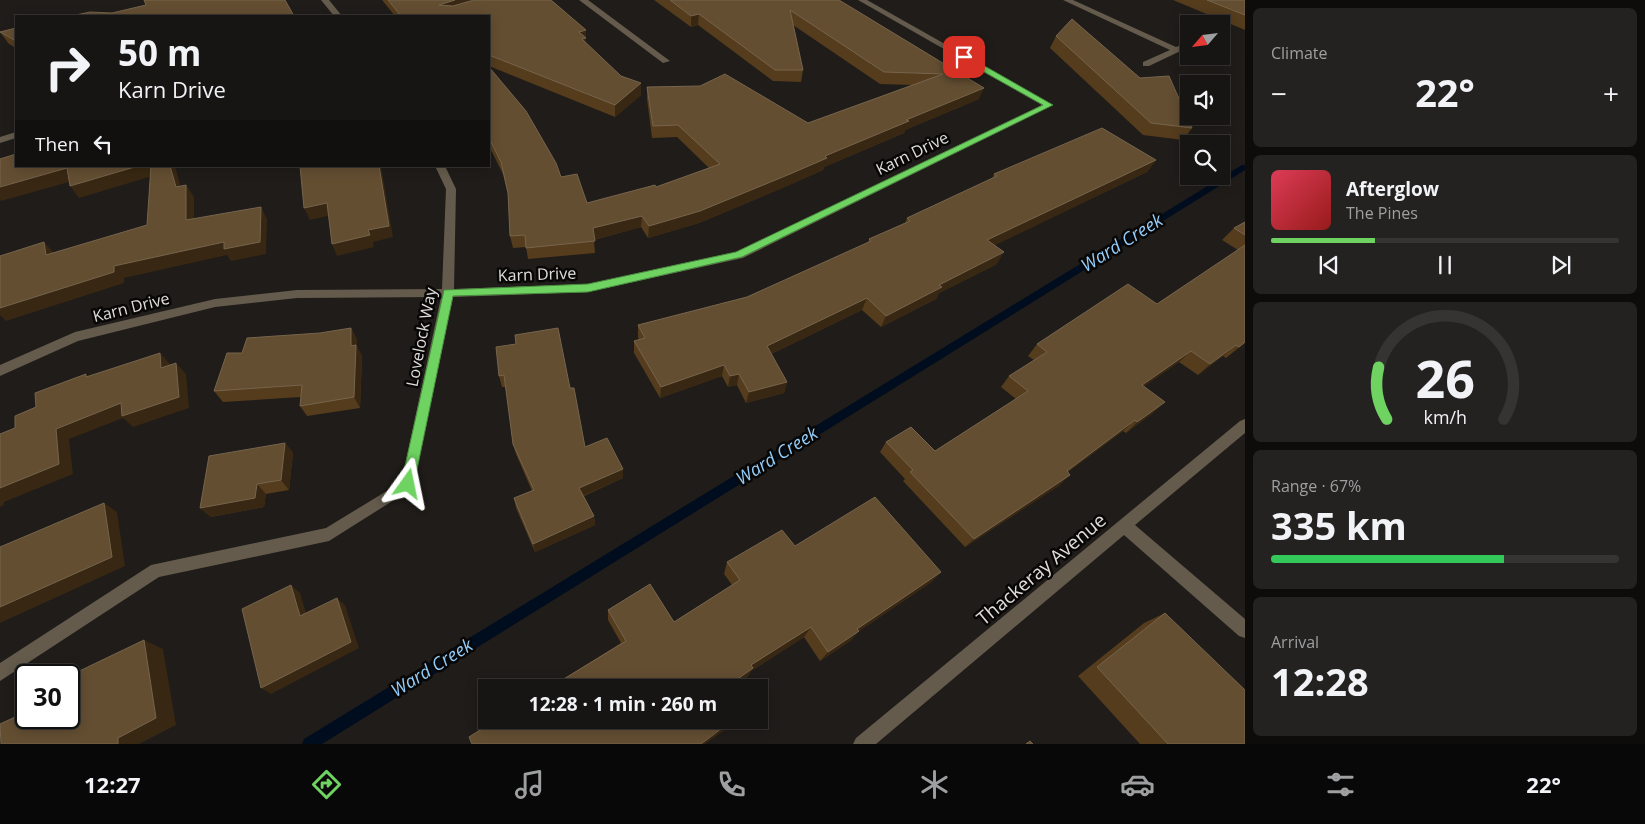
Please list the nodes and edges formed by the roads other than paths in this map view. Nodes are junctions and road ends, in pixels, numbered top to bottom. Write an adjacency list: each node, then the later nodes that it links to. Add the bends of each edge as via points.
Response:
1 (325, 0): 5 (street)
2 (583, 0): 8 (street)
3 (862, 0): 13 (street, Karn Drive, via 1049,105 739,255 588,288)
4 (1067, 0): 7 (street)
5 (337, 15)
6 (1180, 48): 7 (street)
7 (1176, 50): 9 (street)
8 (666, 61)
9 (1146, 64)
10 (15, 135): 11 (street)
11 (0, 140)
12 (440, 167): 13 (street, Lovelock Way, via 451,189)
13 (448, 293): 14 (street, Karn Drive, via 297,294 215,303 75,337); 18 (street, Lovelock Way, via 408,484 329,534 156,570)
14 (0, 371)
15 (1245, 425): 16 (street, Thackeray Avenue)
16 (1124, 526): 17 (street); 19 (street, Thackeray Avenue)
17 (1245, 630)
18 (0, 673)
19 (862, 744)

